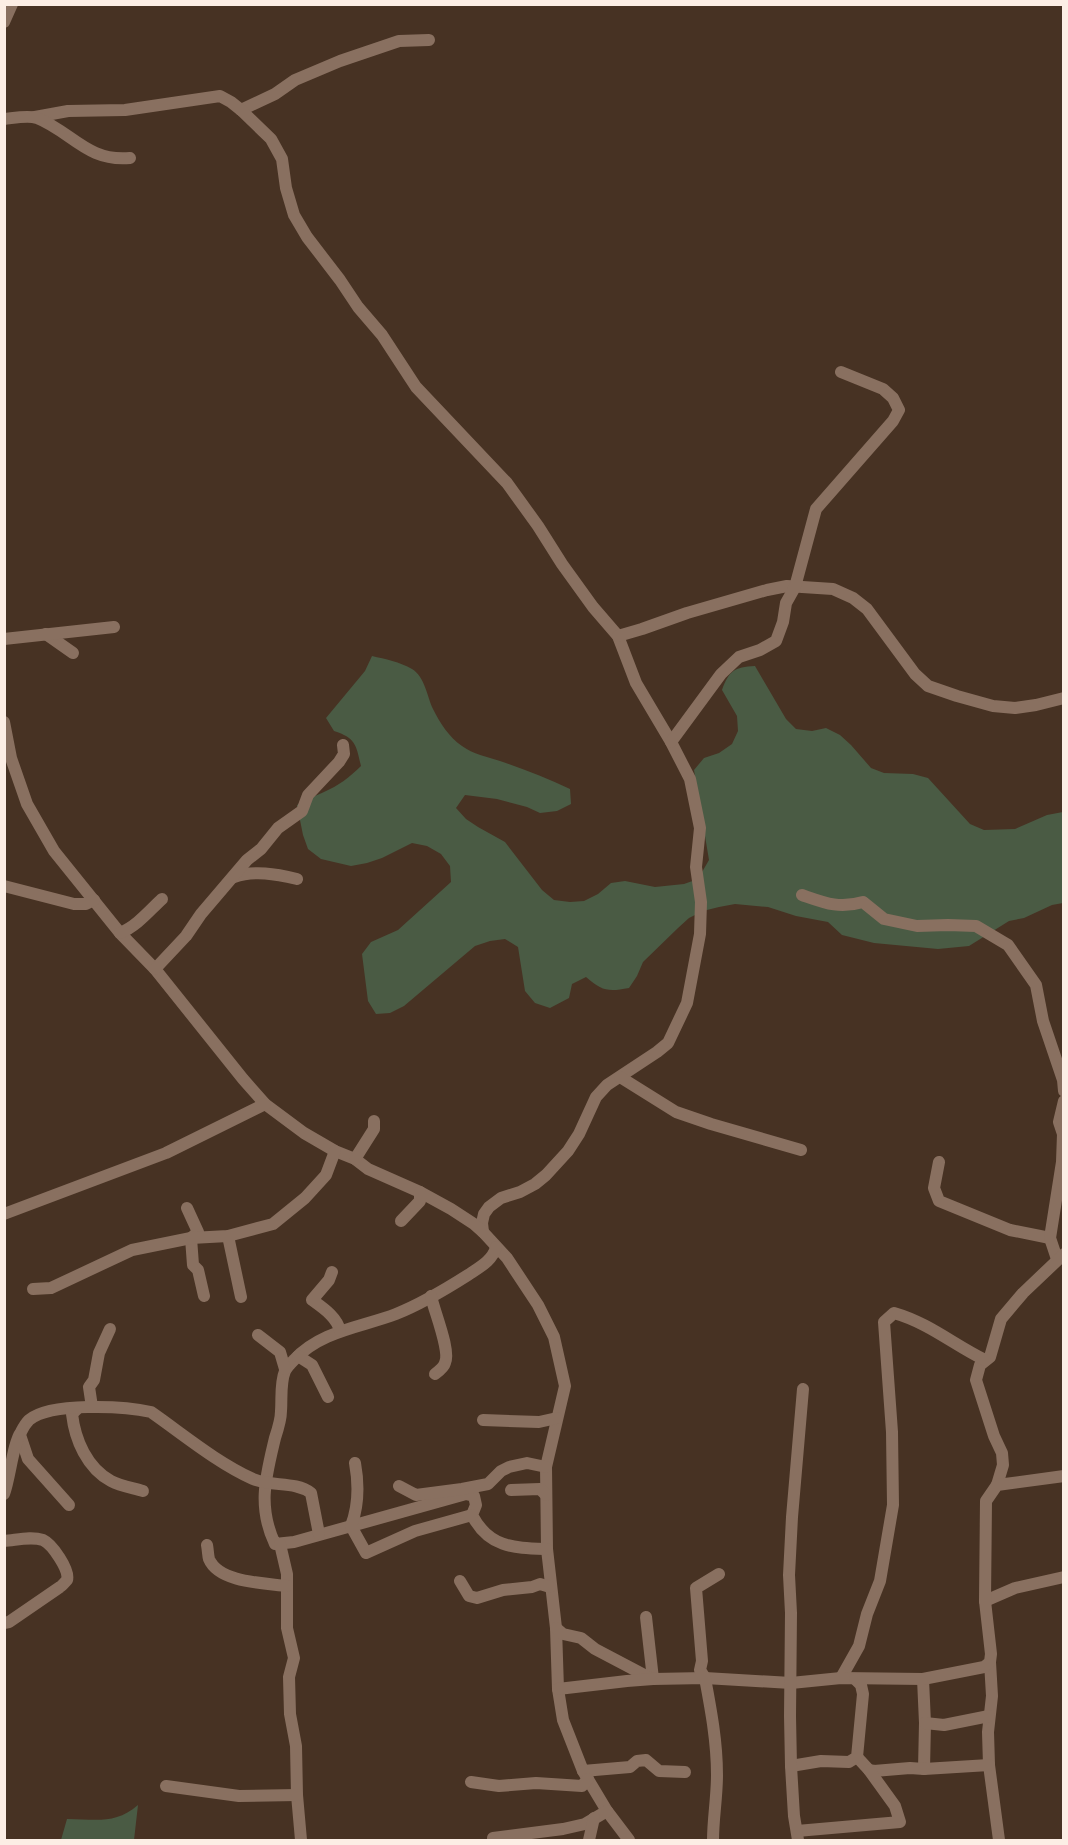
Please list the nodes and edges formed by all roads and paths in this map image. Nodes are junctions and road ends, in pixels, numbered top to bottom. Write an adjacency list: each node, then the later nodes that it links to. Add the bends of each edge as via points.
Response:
1 (12, 4): 2 (street)
2 (4, 22)
3 (429, 40): 4 (street, via 399,41 340,61)
4 (241, 110): 5 (street, via 220,96 125,110 68,111); 12 (street, via 271,139 282,159 294,214 307,237 382,335 416,387 507,483 568,573)
5 (35, 117): 6 (street); 7 (street, via 97,155)
6 (4, 119)
7 (130, 158)
8 (841, 372): 9 (street, via 883,389 899,410 816,509)
9 (795, 587): 12 (street, via 737,598); 15 (street, via 833,589 853,598 867,609 928,686 993,706 1015,708); 17 (street, via 786,603 776,641 739,657 721,674)
10 (114, 627): 11 (street)
11 (46, 634): 13 (street, via 23,642); 14 (street)
12 (618, 636): 17 (street, via 636,683)
13 (4, 639)
14 (73, 653)
15 (1064, 698)
16 (4, 722): 24 (street, via 27,804 54,850)
17 (671, 742): 27 (street, via 690,779 700,828 696,867 700,934 687,1003 668,1043)
18 (343, 745): 19 (street, via 344,754 308,795 302,811 278,828)
19 (234, 877): 20 (street, via 270,873); 26 (street)
20 (297, 879)
21 (4, 886): 24 (street, via 74,904)
22 (802, 895): 28 (street, via 831,905 863,902 884,919 900,924 976,926 1008,945 1036,985)
23 (162, 899): 25 (street, via 136,924)
24 (94, 900): 25 (street)
25 (120, 933): 26 (street)
26 (155, 969): 30 (street)
27 (620, 1077): 32 (street, via 676,1112); 40 (street, via 596,1097 579,1134 546,1175 489,1207 484,1214)
28 (1064, 1091)
29 (1064, 1101): 43 (street, via 1059,1122 1063,1134 1062,1162)
30 (265, 1104): 33 (street); 38 (street, via 166,1153)
31 (374, 1120): 34 (street, via 374,1129)
32 (801, 1150)
33 (334, 1151): 34 (street); 41 (street, via 326,1175 273,1224)
34 (355, 1159): 36 (street, via 368,1169)
35 (939, 1162): 43 (street, via 934,1188 939,1201 1010,1230)
36 (420, 1192): 39 (street, via 420,1201); 40 (street)
37 (187, 1208): 42 (street, via 198,1232)
38 (4, 1214)
39 (400, 1221)
40 (483, 1232): 44 (street)
41 (228, 1236): 42 (street); 50 (street)
42 (191, 1238): 47 (street, via 132,1250 51,1288); 48 (street, via 193,1265 198,1270)
43 (1050, 1238): 45 (street)
44 (496, 1246): 49 (street, via 495,1254 480,1267); 62 (street, via 538,1305 554,1337 565,1386)
45 (1060, 1257): 55 (street, via 1001,1319 990,1357)
46 (332, 1272): 52 (street, via 312,1300 327,1311)
47 (33, 1289)
48 (204, 1296)
49 (431, 1296): 52 (street, via 397,1313); 57 (street, via 447,1356 445,1365)
50 (241, 1297)
51 (110, 1329): 60 (street, via 89,1388)
52 (340, 1331): 54 (street)
53 (258, 1335): 56 (street, via 280,1352)
54 (298, 1356): 56 (street); 59 (street, via 312,1365)
55 (985, 1360): 69 (street, via 976,1380 1002,1453 1004,1465); 94 (street, via 908,1317 894,1313 884,1322 893,1505 880,1581 859,1646)
56 (285, 1369): 68 (street, via 281,1414)
57 (435, 1374)
58 (803, 1389): 98 (street, via 789,1575)
59 (328, 1397)
60 (92, 1407): 61 (street); 68 (street, via 151,1412 229,1467)
61 (78, 1408): 64 (street, via 30,1419); 72 (street, via 72,1414 74,1431 90,1464 111,1482)
62 (557, 1418): 63 (street, via 539,1422); 66 (street)
63 (483, 1420)
64 (19, 1434): 73 (street); 75 (street, via 28,1459)
65 (355, 1463): 77 (street, via 357,1507)
66 (546, 1467): 70 (street, via 528,1463 509,1467 488,1484 416,1495); 74 (street)
67 (1064, 1476): 69 (street)
68 (264, 1483): 78 (street, via 301,1487 311,1493); 80 (street, via 269,1532 275,1544)
69 (997, 1485): 88 (street, via 986,1501)
70 (399, 1486)
71 (512, 1490): 74 (street, via 540,1489)
72 (143, 1491)
73 (4, 1494)
74 (546, 1495): 82 (street)
75 (69, 1505)
76 (472, 1515): 77 (street, via 415,1531 366,1553); 77 (street, via 474,1496 466,1494); 82 (street, via 491,1539 518,1548)
77 (351, 1526): 78 (street)
78 (320, 1534): 80 (street)
79 (4, 1541): 90 (street, via 42,1540 50,1544 67,1572 60,1587)
80 (280, 1544): 86 (street)
81 (207, 1545): 86 (street, via 210,1561 222,1573)
82 (547, 1549): 87 (street)
83 (718, 1574): 93 (street, via 696,1588 700,1670)
84 (1064, 1577): 88 (street, via 1015,1588)
85 (460, 1581): 87 (street, via 469,1596 477,1598 540,1584)
86 (287, 1586): 111 (street, via 287,1628 294,1658 290,1714 296,1746)
87 (550, 1587): 91 (street)
88 (985, 1601): 92 (street)
89 (646, 1617): 95 (street)
90 (4, 1623)
91 (556, 1628): 95 (street); 99 (street)
92 (990, 1662): 97 (street, via 984,1667); 100 (street)
93 (705, 1678): 95 (street); 98 (street); 119 (street, via 717,1767)
94 (841, 1678): 96 (street); 98 (street)
95 (653, 1679): 99 (street)
96 (855, 1679): 97 (street); 102 (street, via 863,1694)
97 (923, 1679): 101 (street)
98 (791, 1683): 104 (street)
99 (558, 1689): 108 (street, via 567,1733)
100 (989, 1716): 101 (street, via 944,1725); 103 (street)
101 (925, 1723): 105 (street)
102 (857, 1757): 104 (street, via 849,1762); 106 (street)
103 (989, 1765): 105 (street); 120 (street)
104 (791, 1766): 114 (street)
105 (924, 1769): 106 (street)
106 (869, 1770): 114 (street, via 895,1806 900,1822)
107 (685, 1772): 108 (street, via 659,1771 646,1760)
108 (585, 1775): 109 (street, via 582,1786); 112 (street)
109 (471, 1782)
110 (166, 1786): 111 (street, via 239,1796)
111 (297, 1795): 116 (street)
112 (607, 1811): 113 (street); 118 (street)
113 (594, 1818): 115 (street, via 563,1829); 117 (street)
114 (797, 1836)
115 (493, 1838)
116 (301, 1840)
117 (589, 1840)
118 (629, 1840)
119 (713, 1840)
120 (999, 1840)

